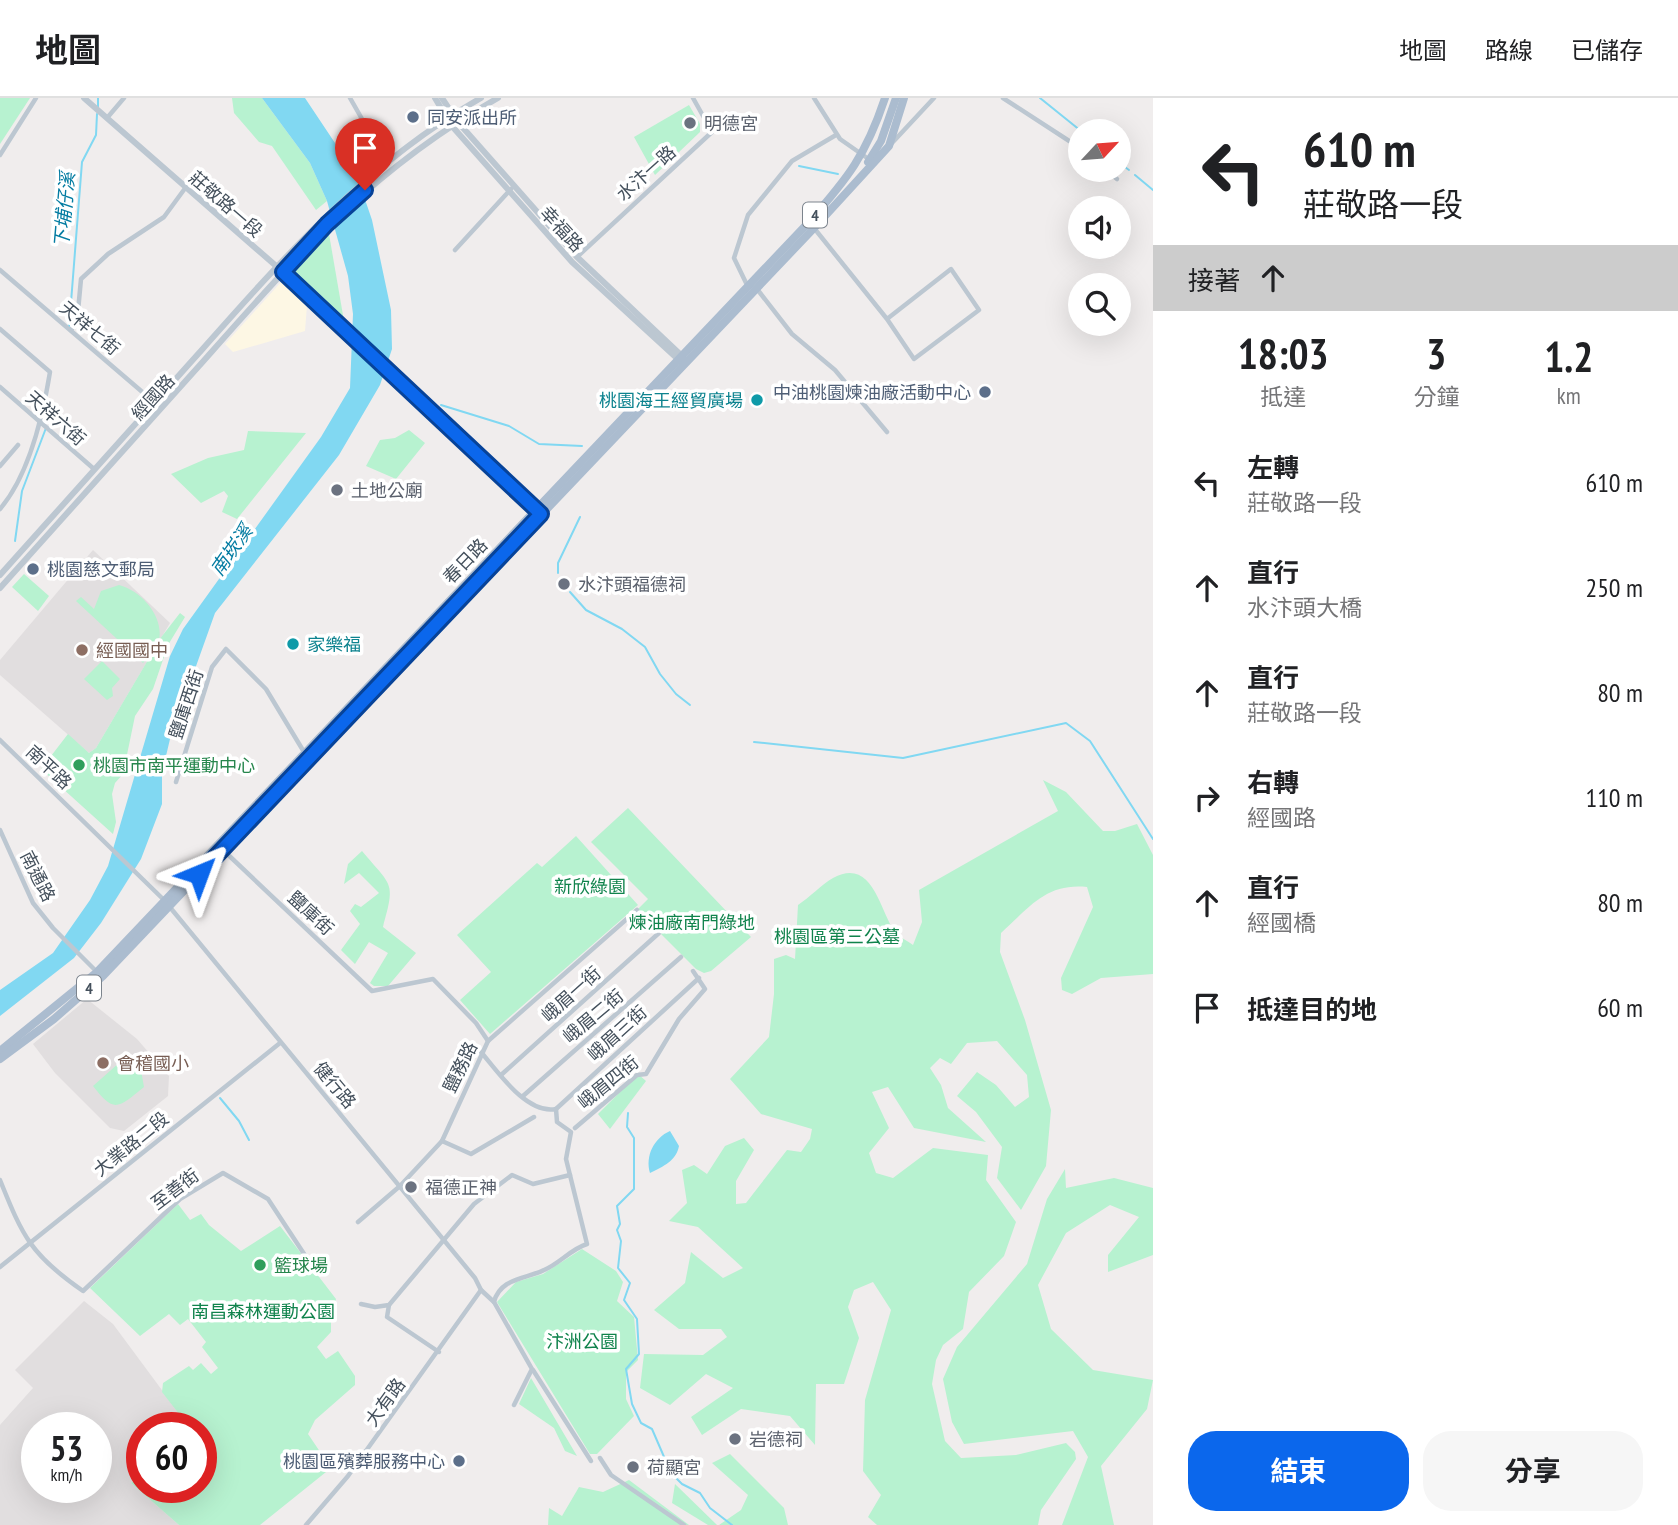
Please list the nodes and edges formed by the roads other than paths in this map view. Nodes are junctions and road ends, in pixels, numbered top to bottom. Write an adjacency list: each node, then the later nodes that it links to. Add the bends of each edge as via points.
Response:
1 (36, 98): 24 (street)
2 (124, 98): 17 (street)
3 (350, 98): 26 (street)
4 (435, 98): 16 (street, 幸福路)
5 (442, 98): 16 (street, 幸福路)
6 (481, 98): 16 (street)
7 (498, 98): 18 (street)
8 (693, 98): 32 (street, 水汴一路, via 712,132)
9 (814, 98): 19 (street)
10 (885, 98): 20 (main road, 4)
11 (896, 98): 22 (main road, 4)
12 (904, 98): 23 (main road, 4)
13 (934, 98): 23 (street)
14 (1003, 98): 21 (street)
15 (85, 100): 17 (street, 莊敬路一段)
16 (449, 116): 18 (street, 幸福路); 26 (street)
17 (105, 117): 27 (street, 莊敬路一段)
18 (454, 123): 28 (street, 幸福路); 29 (street)
19 (836, 135): 25 (street); 36 (street, via 792,161 748,215 734,258)
20 (871, 136): 22 (main road); 25 (main road, 4)
21 (1068, 140)
22 (881, 141): 23 (main road); 25 (main road, 4)
23 (889, 146): 25 (main road, 4)
24 (0, 155)
25 (869, 159): 30 (main road, 4, via 850,175); 30 (main road, 4, via 859,176)
26 (386, 161): 29 (street)
27 (186, 187): 33 (street, 莊敬路一段); 39 (street, via 164,216 108,254 81,279 77,322)
28 (511, 188): 31 (street); 32 (street, 幸福路)
29 (324, 222): 33 (street, 經國路); 35 (street, 經國路)
30 (811, 225): 36 (main road, 4); 37 (street)
31 (455, 250)
32 (574, 259): 40 (street, 幸福路)
33 (276, 266): 35 (street, 莊敬路一段); 42 (street, 經國路)
34 (0, 270): 39 (street, 天祥七街)
35 (283, 272): 43 (street, 經國路); 50 (street, 莊敬路一段)
36 (752, 287): 40 (main road, 春日路 / 4); 45 (street, via 792,334 835,370)
37 (887, 319): 37 (street, via 914,359 979,310 951,269)
38 (0, 329): 44 (street, via 50,372)
39 (69, 329): 42 (street, 天祥七街)
40 (683, 360): 50 (main road, 春日路 / 4)
41 (0, 387): 44 (street, 天祥六街)
42 (155, 402): 43 (street, 天祥七街); 48 (street, 經國路)
43 (161, 408): 52 (street, 經國路)
44 (43, 424): 48 (street, 天祥六街); 49 (street, via 13,492)
45 (887, 432)
46 (18, 445): 47 (street)
47 (0, 466)
48 (94, 470): 51 (street, 經國路)
49 (0, 509)
50 (538, 511): 54 (main road, 春日路 / 4)
51 (0, 575)
52 (0, 588)
53 (0, 740): 58 (street, 南平路)
54 (306, 756): 55 (street, 鹽庫西街, via 266,689 226,649 212,667); 57 (main road, 春日路 / 4)
55 (176, 782)
56 (0, 830): 63 (street, 南通路, via 33,902)
57 (220, 847): 58 (main road, 春日路 / 4); 65 (street, 鹽庫街, via 372,991 433,979 477,1023)
58 (163, 900): 63 (main road, 4); 66 (street, 健行路)
59 (637, 910): 65 (street, 鹽務路)
60 (659, 933): 70 (street, 峨眉一街)
61 (681, 957): 71 (street, 峨眉二街)
62 (693, 971): 64 (street)
63 (100, 974): 67 (main road, 4); 69 (main road, 4, via 54,1019)
64 (699, 978): 72 (street, 峨眉三街); 74 (street, 峨眉四街, via 705,989 679,1019 646,1074 637,1075)
65 (488, 1041): 68 (street, 鹽務路)
66 (280, 1043): 78 (street, 健行路); 81 (street, 大業路二段)
67 (0, 1051)
68 (481, 1052): 70 (street); 75 (street, 鹽務路)
69 (0, 1059)
70 (501, 1075): 71 (street)
71 (523, 1097): 72 (street, via 542,1110)
72 (556, 1109): 76 (street, via 557,1122 571,1132 566,1153)
73 (534, 1118): 75 (street, via 471,1154)
74 (575, 1128)
75 (442, 1141): 78 (street, 鹽務路)
76 (570, 1175): 80 (street, via 533,1184 512,1175 474,1204); 85 (street, via 587,1244 546,1270 510,1282)
77 (0, 1180): 81 (street)
78 (400, 1186): 79 (street, 鹽務路); 80 (street, 健行路)
79 (358, 1222)
80 (444, 1240): 84 (street, 健行路); 87 (street)
81 (29, 1244): 82 (street, 至善街, via 50,1267 83,1291 180,1199 223,1173 268,1199); 83 (street, 大業路二段)
82 (310, 1263)
83 (0, 1267)
84 (481, 1290): 85 (street, 健行路); 88 (street, 大有路)
85 (494, 1302): 89 (street, 健行路)
86 (360, 1304): 87 (street)
87 (389, 1305): 88 (street, via 387,1317 393,1323)
88 (439, 1352): 93 (street, 大有路)
89 (532, 1369): 90 (street); 92 (street, 健行路)
90 (514, 1405)
91 (600, 1458): 94 (street, via 611,1475)
92 (591, 1461)
93 (306, 1525)
94 (684, 1525)

